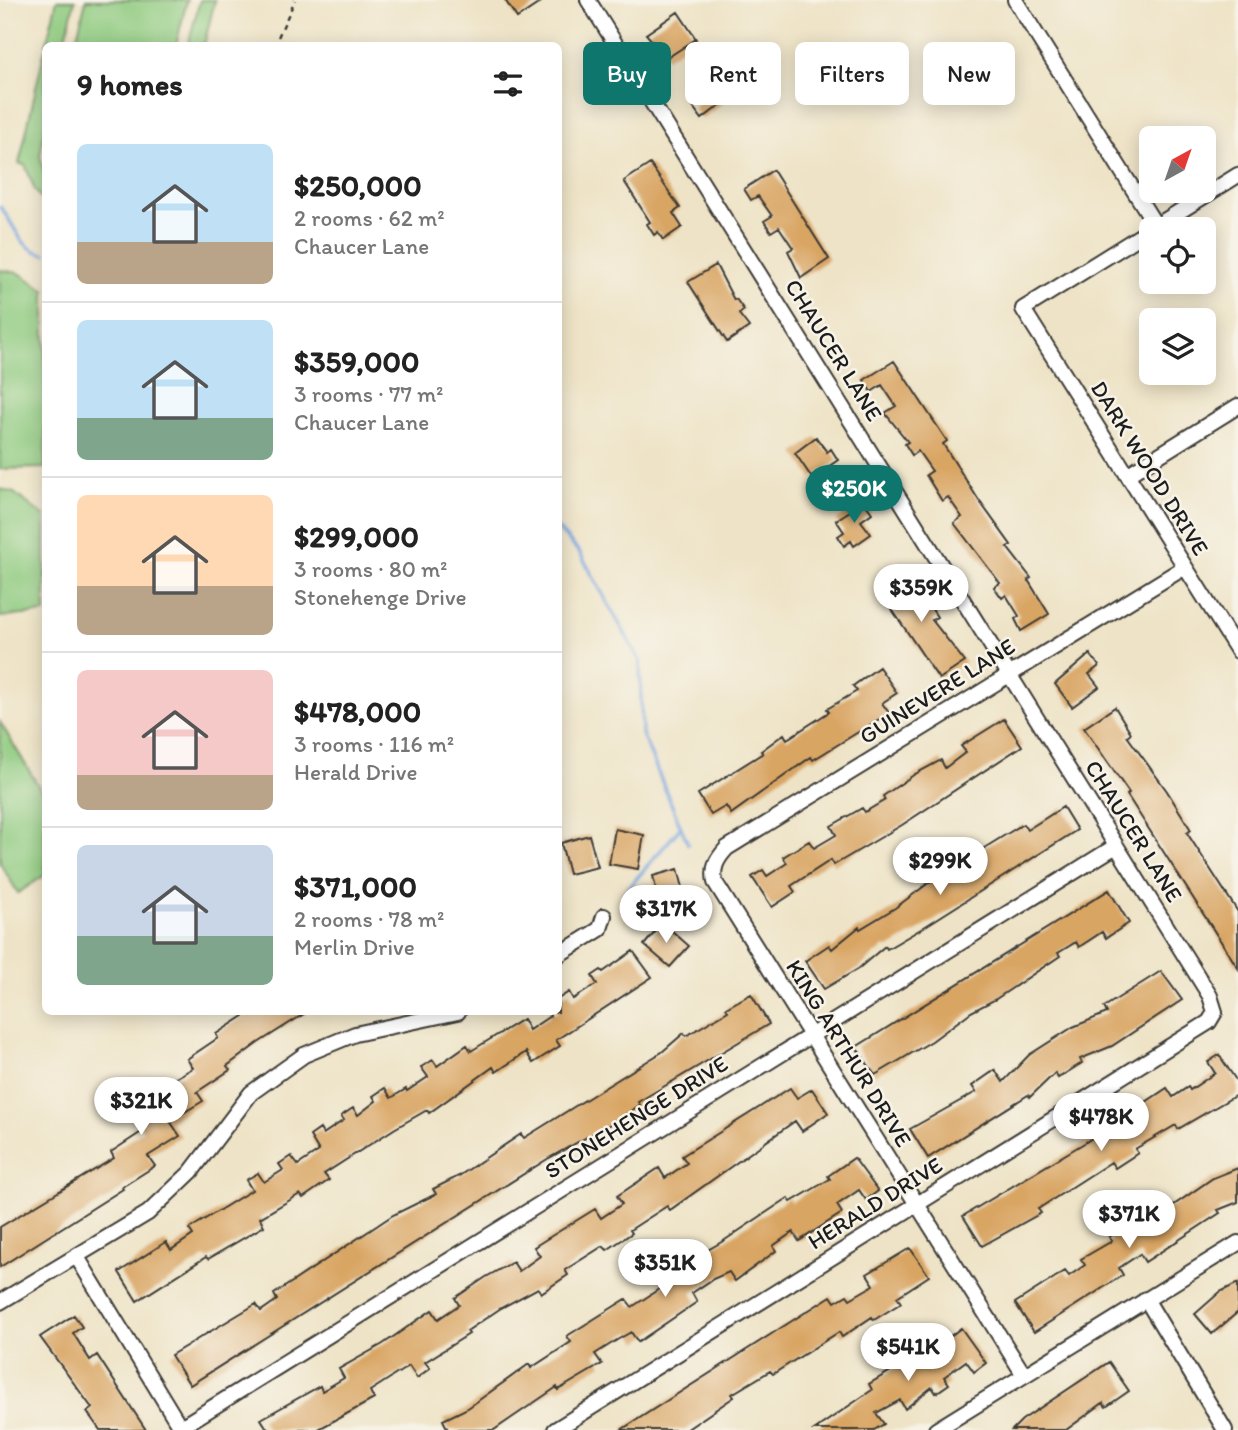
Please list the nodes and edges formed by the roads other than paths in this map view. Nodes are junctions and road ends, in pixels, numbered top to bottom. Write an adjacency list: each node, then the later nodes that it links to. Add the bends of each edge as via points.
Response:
1 (588, 0): 11 (street, CHAUCER LANE)
2 (1015, 0): 4 (street)
3 (1238, 175): 5 (street)
4 (1150, 217)
5 (1170, 217)
6 (1139, 237): 8 (street, DARK WOOD DRIVE, via 1023,309)
7 (1238, 406): 8 (street)
8 (1127, 475): 9 (street, DARK WOOD DRIVE)
9 (1185, 567): 10 (street, DARK WOOD DRIVE); 11 (street, GUINEVERE LANE)
10 (1237, 646)
11 (1009, 673): 12 (street, CHAUCER LANE); 13 (street, GUINEVERE LANE, via 727,848)
12 (1116, 846): 16 (street, CHAUCER LANE, via 1210,996); 18 (street, STONEHENGE DRIVE)
13 (717, 859): 18 (street, KING ARTHUR DRIVE, via 712,871 715,882)
14 (604, 916): 15 (street, via 600,929)
15 (562, 953)
16 (1215, 1012): 19 (street, HERALD DRIVE, via 1209,1022)
17 (448, 1015): 21 (street, via 355,1034 304,1055 251,1093 172,1193)
18 (811, 1035): 19 (street, KING ARTHUR DRIVE); 25 (street, STONEHENGE DRIVE)
19 (917, 1204): 24 (street, KING ARTHUR DRIVE); 26 (street, HERALD DRIVE)
20 (1238, 1243): 22 (street)
21 (77, 1257): 23 (street); 25 (street)
22 (1146, 1299): 24 (street); 28 (street)
23 (0, 1302)
24 (1024, 1375): 27 (street)
25 (182, 1429)
26 (555, 1430)
27 (936, 1430)
28 (1225, 1430)

